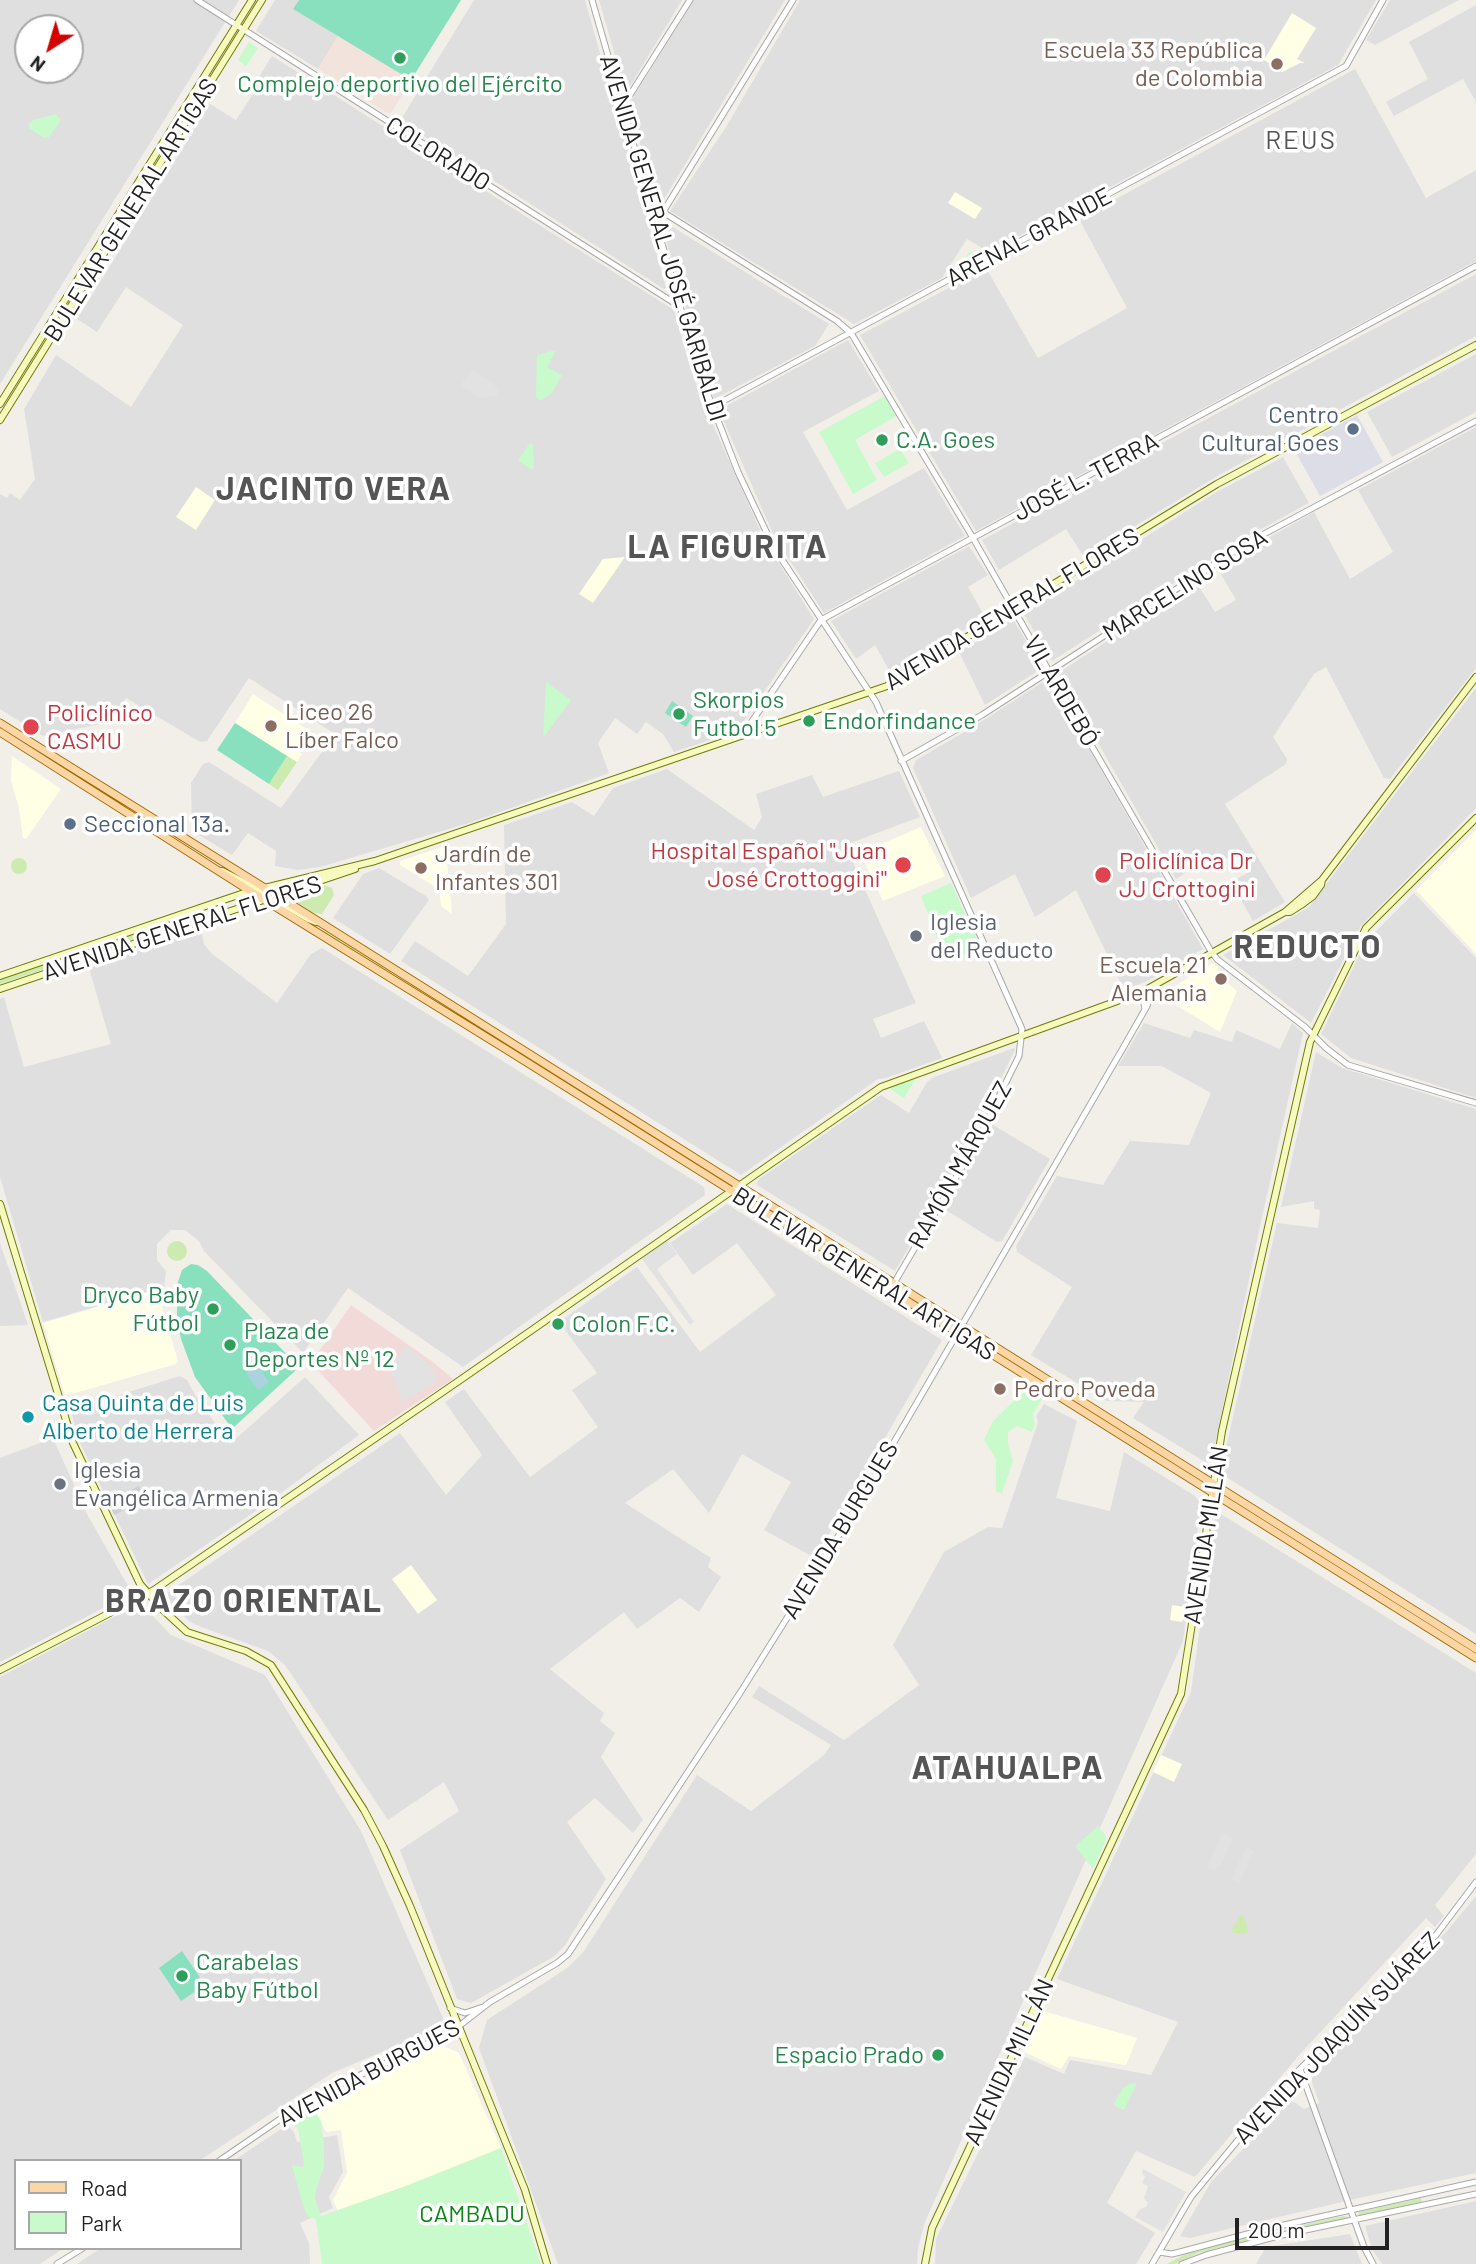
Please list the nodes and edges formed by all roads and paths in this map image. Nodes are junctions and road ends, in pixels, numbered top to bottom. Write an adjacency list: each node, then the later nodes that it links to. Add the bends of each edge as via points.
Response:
1 (197, 0): 8 (street, COLORADO)
2 (252, 0): 8 (main road, BULEVAR GENERAL ARTIGAS)
3 (262, 0): 8 (main road, BULEVAR GENERAL ARTIGAS)
4 (592, 0): 9 (street, AVENIDA GENERAL JOSÉ GARIBALDI)
5 (690, 0): 9 (street)
6 (793, 0): 11 (street)
7 (1383, 0): 14 (street, ARENAL GRANDE, via 1346,66)
8 (240, 27): 13 (street, COLORADO); 16 (main road, BULEVAR GENERAL ARTIGAS); 18 (main road, BULEVAR GENERAL ARTIGAS)
9 (623, 106): 10 (street, AVENIDA GENERAL JOSÉ GARIBALDI)
10 (650, 204): 11 (street, VILARDEBÓ); 13 (street, AVENIDA GENERAL JOSÉ GARIBALDI)
11 (663, 212): 14 (street, VILARDEBÓ)
12 (1476, 266): 20 (street, JOSÉ L. TERRA)
13 (679, 307): 17 (street, AVENIDA GENERAL JOSÉ GARIBALDI)
14 (851, 333): 17 (street, ARENAL GRANDE); 20 (street, VILARDEBÓ)
15 (1476, 345): 21 (main road, AVENIDA GENERAL FLORES, via 1217,484)
16 (0, 404)
17 (712, 407): 22 (street, AVENIDA GENERAL JOSÉ GARIBALDI, via 773,546)
18 (0, 420)
19 (1476, 421): 23 (street, MARCELINO SOSA, via 1249,542)
20 (974, 538): 21 (street, VILARDEBÓ); 22 (street, JOSÉ L. TERRA)
21 (1015, 609): 23 (street, VILARDEBÓ); 25 (main road, AVENIDA GENERAL FLORES)
22 (821, 620): 25 (street, AVENIDA GENERAL JOSÉ GARIBALDI); 28 (street, JOSÉ L. TERRA)
23 (1049, 671): 29 (street, MARCELINO SOSA); 34 (street, VILARDEBÓ)
24 (1476, 677): 34 (main road, via 1307,901)
25 (870, 693): 28 (main road, AVENIDA GENERAL FLORES); 29 (street, AVENIDA GENERAL JOSÉ GARIBALDI)
26 (0, 723): 32 (main road, BULEVAR GENERAL ARTIGAS)
27 (0, 732): 32 (main road, BULEVAR GENERAL ARTIGAS, via 217,870)
28 (742, 736): 31 (main road, AVENIDA GENERAL FLORES)
29 (901, 761): 41 (street, AVENIDA GENERAL JOSÉ GARIBALDI)
30 (1476, 818): 40 (main road, AVENIDA MILLÁN, via 1366,928)
31 (362, 865): 32 (main road, AVENIDA GENERAL FLORES); 33 (main road, AVENIDA GENERAL FLORES)
32 (258, 889): 33 (main road, BULEVAR GENERAL ARTIGAS); 33 (main road, BULEVAR GENERAL ARTIGAS); 35 (main road, AVENIDA GENERAL FLORES)
33 (271, 898): 37 (main road, AVENIDA GENERAL FLORES); 43 (main road, BULEVAR GENERAL ARTIGAS); 43 (main road, BULEVAR GENERAL ARTIGAS, via 321,923)
34 (1212, 953): 36 (main road); 40 (street, VILARDEBÓ)
35 (0, 976)
36 (1152, 988): 38 (main road); 39 (street, AVENIDA BURGUES)
37 (0, 989)
38 (1142, 992): 39 (street); 41 (main road)
39 (1145, 1009): 46 (street, AVENIDA BURGUES)
40 (1312, 1035): 42 (street, VILARDEBÓ, via 1348,1065); 47 (main road, AVENIDA MILLÁN)
41 (1023, 1036): 43 (main road, via 881,1087); 45 (street, RAMÓN MÁRQUEZ, via 1020,1056 976,1143)
42 (1476, 1103)
43 (734, 1188): 45 (main road, BULEVAR GENERAL ARTIGAS); 49 (main road)
44 (0, 1204): 49 (main road, via 73,1443)
45 (892, 1287): 46 (main road, BULEVAR GENERAL ARTIGAS)
46 (959, 1329): 47 (main road, BULEVAR GENERAL ARTIGAS); 48 (main road, BULEVAR GENERAL ARTIGAS); 54 (street, AVENIDA BURGUES, via 746,1684 572,1948 557,1964)
47 (1213, 1484): 48 (main road, AVENIDA MILLÁN); 50 (main road, BULEVAR GENERAL ARTIGAS)
48 (1212, 1493): 51 (main road, BULEVAR GENERAL ARTIGAS); 67 (main road, AVENIDA MILLÁN, via 1181,1694 932,2228)
49 (147, 1593): 52 (main road); 55 (main road, via 187,1632 258,1656 275,1670 373,1826)
50 (1476, 1649)
51 (1476, 1658)
52 (0, 1670)
53 (1476, 1882): 57 (street, AVENIDA JOAQUÍN SUÁREZ, via 1436,1935)
54 (483, 2007): 55 (street, AVENIDA BURGUES, via 461,2013); 56 (street, AVENIDA BURGUES)
55 (450, 2008): 56 (main road)
56 (458, 2029): 58 (street, AVENIDA BURGUES, via 311,2098); 66 (main road, via 525,2190)
57 (1300, 2069): 61 (street); 64 (street, AVENIDA JOAQUÍN SUÁREZ, via 1191,2197)
58 (222, 2159)
59 (1476, 2182): 61 (street)
60 (1476, 2194): 62 (street)
61 (1351, 2211): 62 (street); 64 (street, via 1172,2254)
62 (1354, 2221): 69 (street, via 1229,2248); 70 (street)
63 (80, 2250): 65 (street)
64 (1159, 2252): 68 (street, AVENIDA JOAQUÍN SUÁREZ)
65 (57, 2264)
66 (547, 2264)
67 (925, 2264)
68 (1152, 2264)
69 (1182, 2264)
70 (1373, 2264)

